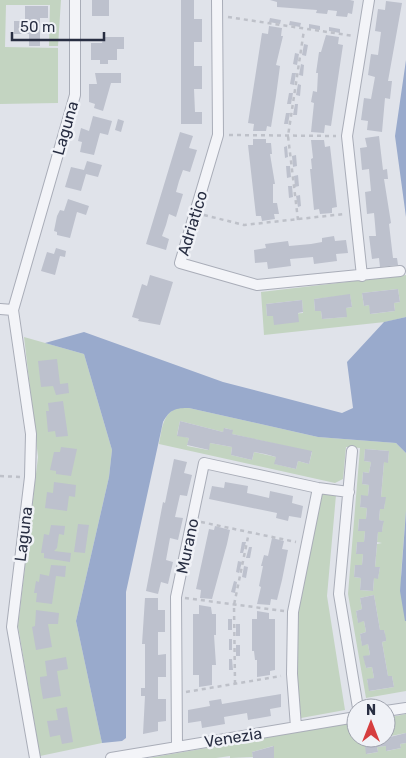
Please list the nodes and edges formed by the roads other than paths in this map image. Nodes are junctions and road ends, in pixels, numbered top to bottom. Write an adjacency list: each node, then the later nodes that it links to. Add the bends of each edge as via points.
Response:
1 (75, 0): 7 (street, Laguna, via 75,95)
2 (217, 0): 5 (street, Adriatico, via 218,135 180,262 257,285)
3 (369, 0): 5 (street, via 347,136)
4 (400, 272): 5 (street, Adriatico)
5 (362, 276)
6 (0, 309): 7 (street)
7 (13, 310): 15 (street, Laguna, via 31,434 30,477 12,627)
8 (352, 452): 10 (street)
9 (318, 488): 10 (street, Murano); 13 (street, via 293,612 292,674); 14 (street, Murano, via 204,463 176,597)
10 (349, 492): 11 (street, via 339,594)
11 (356, 698)
12 (346, 719): 13 (street, Venezia)
13 (296, 727): 14 (street, Venezia)
14 (177, 746): 16 (street, Venezia)
15 (35, 758)
16 (111, 758)

